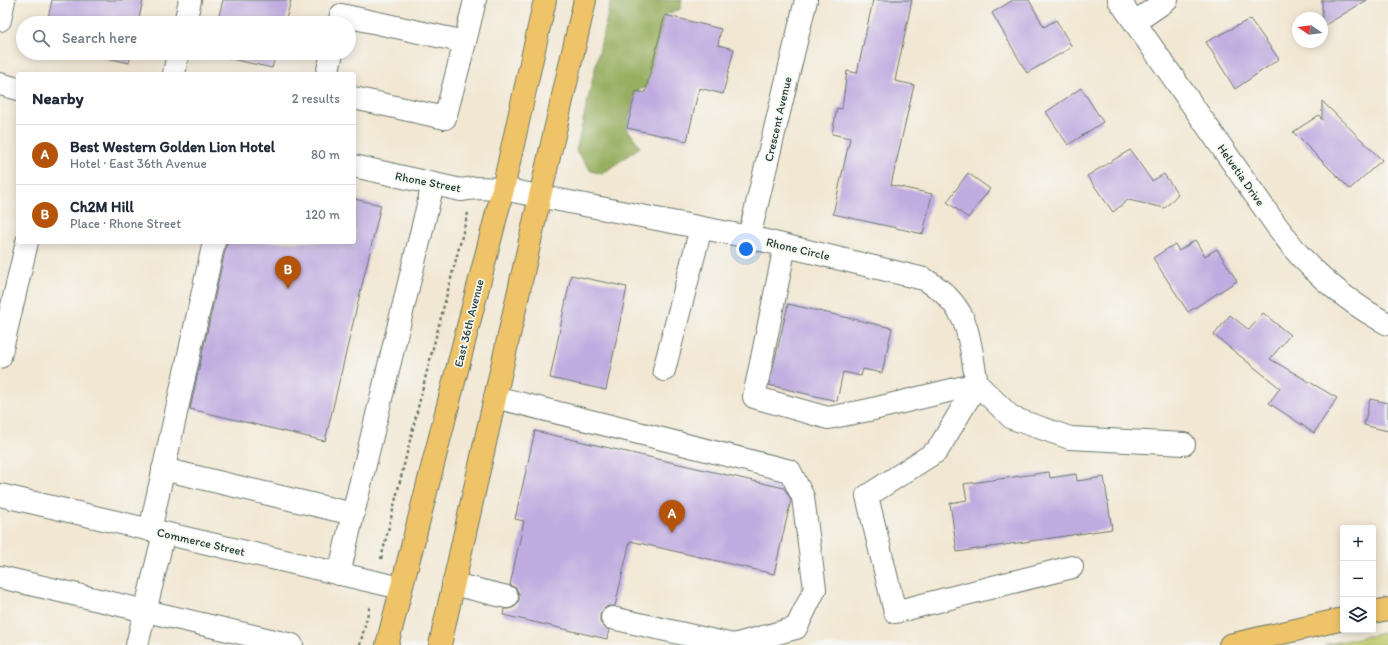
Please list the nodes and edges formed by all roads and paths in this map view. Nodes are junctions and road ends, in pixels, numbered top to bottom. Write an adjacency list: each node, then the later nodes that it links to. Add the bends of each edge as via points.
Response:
1 (4, 0): 11 (street)
2 (190, 0): 9 (street)
3 (475, 0): 13 (street)
4 (545, 0): 23 (main road, East 36th Avenue)
5 (585, 0): 24 (main road)
6 (806, 0): 27 (street, Crescent Avenue)
7 (1119, 0): 12 (street, Helvetia Drive)
8 (1167, 0): 12 (street)
9 (187, 16)
10 (356, 18): 13 (street)
11 (0, 20)
12 (1135, 22): 31 (street, Helvetia Drive, via 1276,225 1302,258 1335,290 1367,313)
13 (465, 42): 20 (street, via 446,118)
14 (177, 60): 16 (street)
15 (330, 60): 17 (street)
16 (174, 72)
17 (327, 72)
18 (0, 84): 19 (street)
19 (16, 88)
20 (356, 98)
21 (356, 166): 22 (street, Rhone Street)
22 (433, 184): 23 (street, Rhone Street, via 461,190); 39 (street)
23 (503, 189): 24 (street, Rhone Circle); 46 (main road, East 36th Avenue)
24 (540, 196): 26 (street, Rhone Circle); 35 (main road)
25 (464, 227): 44 (path)
26 (701, 228): 27 (street, Rhone Circle); 33 (street)
27 (749, 237): 30 (street, Rhone Circle)
28 (27, 244): 32 (street)
29 (214, 244): 37 (street)
30 (785, 246): 34 (street, Rhone Circle, via 924,279 937,286 963,319); 34 (street, via 754,397 828,418)
31 (1388, 324)
32 (0, 357)
33 (664, 370)
34 (977, 384): 36 (street, via 1012,418 1070,438); 41 (street, via 937,451 867,496 895,612)
35 (495, 397): 45 (main road); 58 (street, via 790,471 802,497 815,589 796,628)
36 (1184, 444)
37 (163, 469): 39 (street); 40 (street)
38 (0, 495): 40 (street, Commerce Street)
39 (353, 514): 42 (street)
40 (157, 531): 42 (street, Commerce Street); 49 (street)
41 (1072, 567)
42 (339, 574): 44 (street, Commerce Street)
43 (0, 577): 49 (street)
44 (375, 582): 46 (street, Commerce Street); 55 (path)
45 (453, 584): 47 (street); 57 (main road)
46 (401, 588): 56 (main road, East 36th Avenue)
47 (507, 597)
48 (1388, 609): 50 (main road)
49 (145, 610): 53 (street); 54 (street)
50 (1376, 611)
51 (612, 618): 58 (street)
52 (1340, 620): 59 (main road)
53 (137, 645)
54 (292, 645)
55 (360, 645)
56 (388, 645)
57 (441, 645)
58 (733, 645)
59 (1230, 645)

